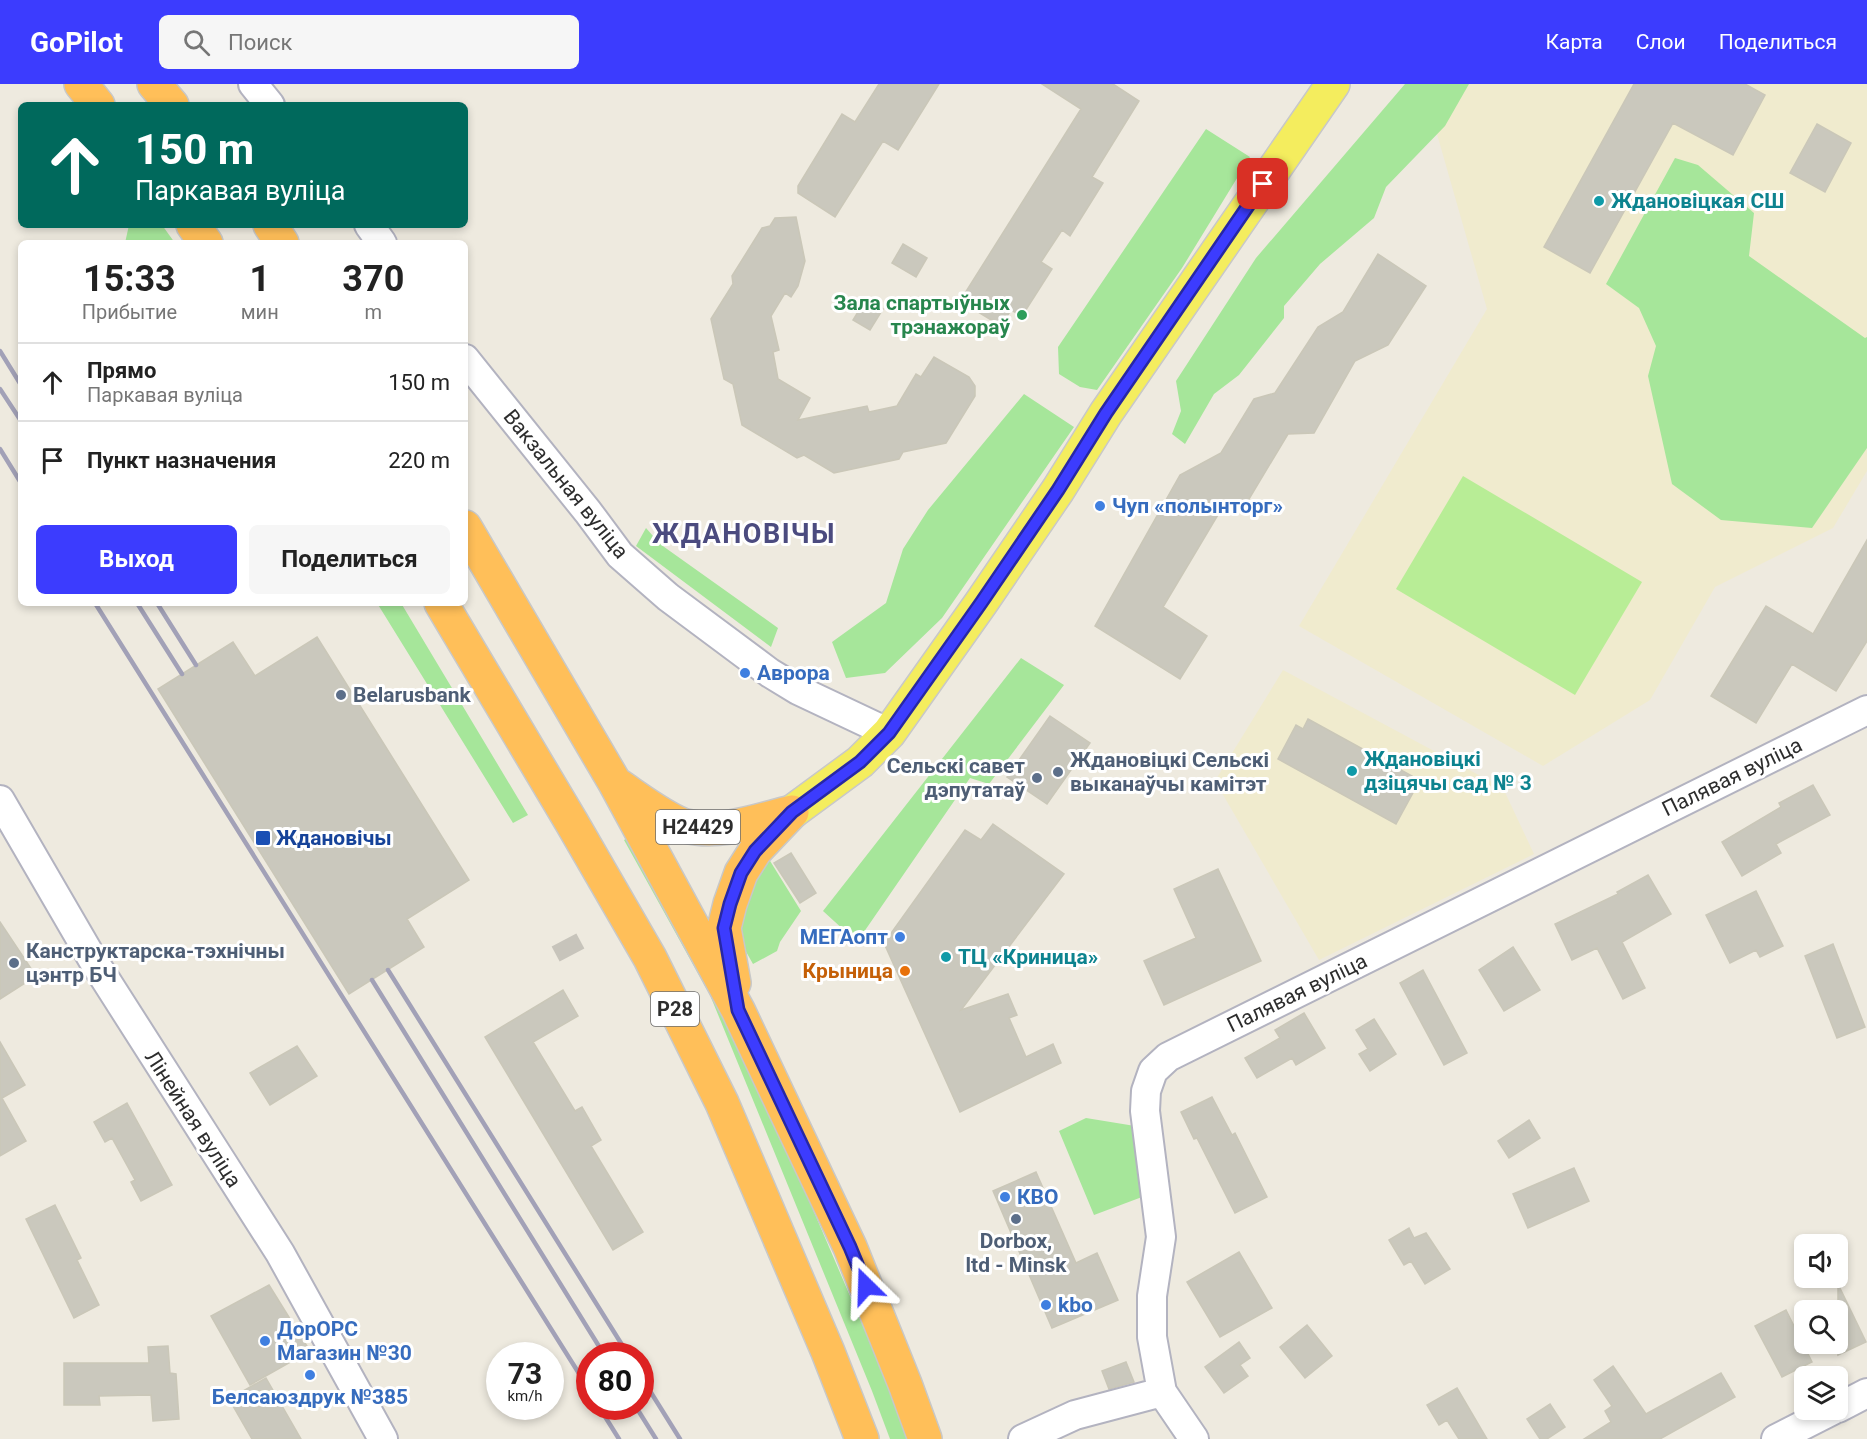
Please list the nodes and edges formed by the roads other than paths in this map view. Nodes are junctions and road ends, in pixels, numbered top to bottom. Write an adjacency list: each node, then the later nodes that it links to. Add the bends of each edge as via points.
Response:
1 (81, 84): 5 (highway)
2 (154, 84): 6 (highway)
3 (253, 84): 7 (street)
4 (1333, 84): 12 (main road, Н24429)
5 (96, 102)
6 (169, 102)
7 (268, 102)
8 (468, 363): 12 (street, Вакзальная вуліца, via 620,555 668,597 770,673)
9 (468, 532): 13 (highway, Р28)
10 (443, 606): 22 (highway, Р28, via 650,958 722,1102)
11 (1867, 710): 17 (street, Палявая вуліца, via 1168,1057 1153,1071 1145,1111 1161,1237 1152,1296 1152,1337)
12 (889, 733): 15 (main road, Н24429, via 860,762)
13 (615, 783): 15 (highway, Н24429, via 685,825 713,829); 16 (highway, Р28)
14 (0, 800): 21 (street, Лінейная вуліца, via 93,960 280,1253)
15 (792, 812): 16 (highway, Н24429, via 755,851 741,873 730,904 724,928)
16 (738, 1010): 23 (highway, Р28, via 850,1247)
17 (1162, 1392): 24 (street, via 1075,1415); 25 (street)
18 (1867, 1393): 19 (street)
19 (1848, 1403)
20 (1813, 1420): 26 (street)
21 (383, 1439)
22 (862, 1439)
23 (925, 1439)
24 (1023, 1439)
25 (1194, 1439)
26 (1776, 1439)

